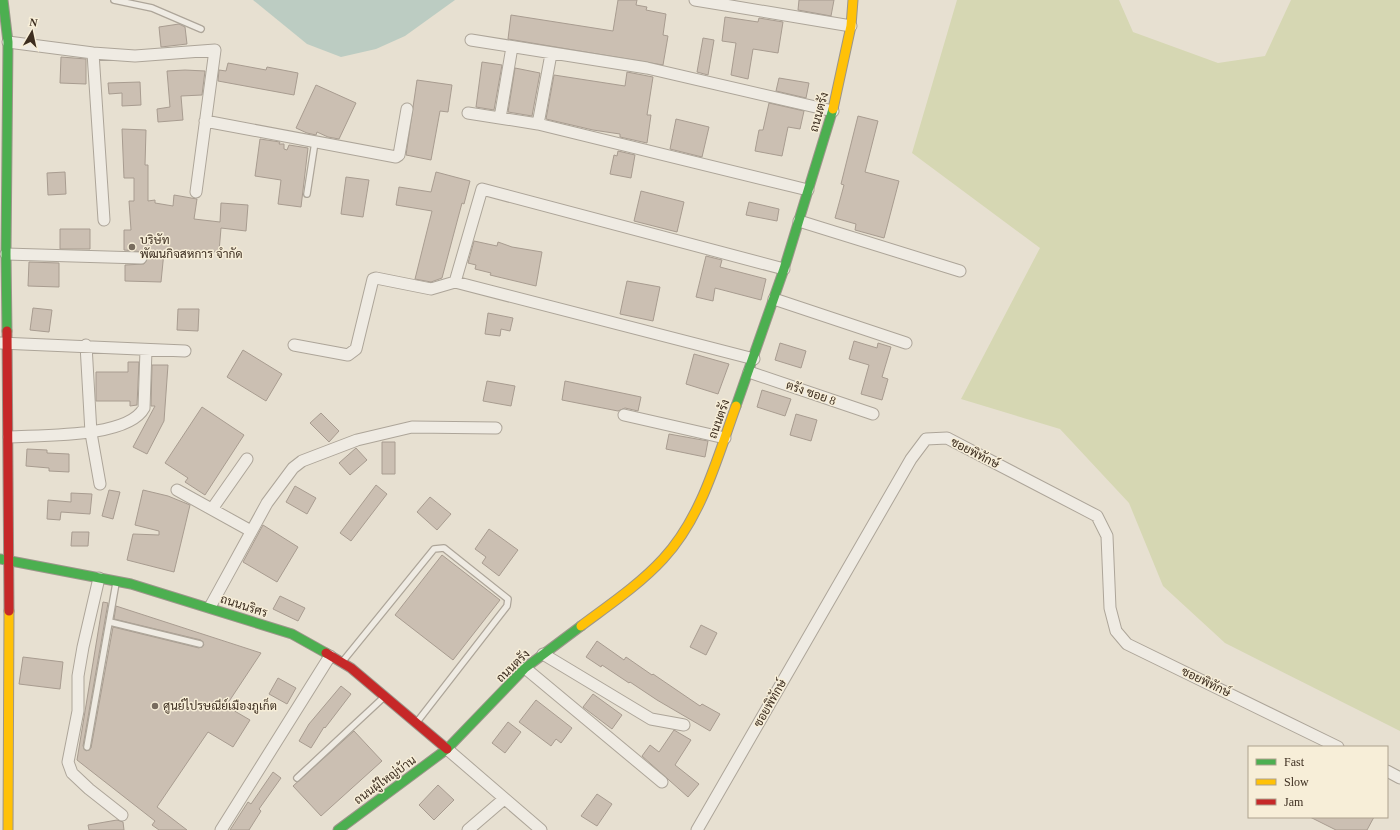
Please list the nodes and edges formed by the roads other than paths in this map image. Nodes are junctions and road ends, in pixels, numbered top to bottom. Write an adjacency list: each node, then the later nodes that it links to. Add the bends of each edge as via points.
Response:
1 (3, 0): 8 (street)
2 (114, 0): 6 (lane, via 152,8)
3 (695, 0): 5 (street)
4 (853, 0): 5 (street, ถนนตรัง)
5 (851, 26): 14 (street, ถนนตรัง)
6 (201, 29)
7 (471, 40): 9 (street)
8 (8, 42): 10 (street); 12 (street)
9 (512, 47): 11 (street); 16 (street)
10 (93, 53): 17 (street, via 135,56 215,50); 23 (street)
11 (551, 54): 14 (street, via 647,68); 18 (street)
12 (3, 68): 25 (street)
13 (407, 109): 19 (street, via 399,155 396,157)
14 (833, 111): 20 (street, ถนนตรัง)
15 (468, 113): 16 (street)
16 (500, 118): 18 (street)
17 (205, 121): 19 (street); 21 (street)
18 (538, 124): 20 (street)
19 (315, 142): 22 (lane)
20 (808, 190): 24 (street, ถนนตรัง)
21 (196, 192)
22 (307, 194)
23 (104, 220)
24 (799, 221): 27 (street, ถนนตรัง); 28 (street)
25 (6, 254): 26 (street); 31 (street)
26 (141, 258)
27 (784, 269): 29 (street, via 482,189); 30 (street, ถนนตรัง)
28 (960, 271)
29 (454, 282): 34 (street, via 431,289 373,279 353,353 348,355); 37 (street)
30 (774, 299): 32 (street); 37 (street, ถนนตรัง)
31 (3, 343): 33 (street); 43 (street)
32 (906, 343)
33 (86, 345): 35 (street); 42 (street)
34 (294, 345)
35 (146, 350): 36 (street); 42 (street, via 145,398 140,415 132,421)
36 (185, 351)
37 (754, 359): 38 (street, ถนนตรัง)
38 (749, 372): 39 (street, ตรัง ซอย 8); 44 (street, ถนนตรัง)
39 (873, 414)
40 (624, 415): 44 (street)
41 (496, 428): 49 (street, via 412,427 357,440 302,461 293,468 267,503)
42 (90, 433): 43 (street); 46 (street)
43 (9, 437): 50 (street)
44 (725, 438): 56 (street, ถนนตรัง, via 701,501 682,534 664,558 640,582)
45 (247, 458): 48 (street)
46 (100, 484)
47 (178, 490): 48 (street)
48 (212, 509): 49 (street)
49 (251, 532): 53 (street)
50 (4, 560): 51 (street, ถนนนริศร); 72 (street)
51 (99, 578): 52 (street, ถนนนริศร); 71 (street, via 82,648 78,676 78,711 68,762 72,773)
52 (117, 581): 53 (street, ถนนนริศร); 54 (lane)
53 (210, 607): 57 (street, ถนนนริศร, via 292,634)
54 (110, 622): 55 (lane); 64 (lane)
55 (200, 644)
56 (543, 654): 59 (street, ถนนตรัง); 62 (street, via 651,720)
57 (330, 656): 58 (street, ถนนนริศร); 73 (street)
58 (342, 663): 60 (street, ถนนนริศร); 61 (lane, via 434,549 444,548 508,599 508,606)
59 (525, 668): 65 (street, ถนนตรัง); 69 (street)
60 (385, 697): 61 (street, ถนนนริศร); 67 (lane)
61 (416, 723): 65 (street, ถนนนริศร)
62 (684, 725)
63 (1336, 746): 77 (street, ซอยพิทักษ์, via 1127,644 1116,632 1112,614 1107,536 1097,516 947,438 926,439 911,459)
64 (88, 747)
65 (447, 750): 70 (street); 74 (street, ถนนผู้ใหญ่บ้าน)
66 (1388, 772): 68 (street)
67 (297, 778)
68 (1400, 778)
69 (662, 782)
70 (504, 799): 75 (street); 76 (street)
71 (122, 815)
72 (8, 830)
73 (221, 830)
74 (338, 830)
75 (468, 830)
76 (541, 830)
77 (697, 830)

